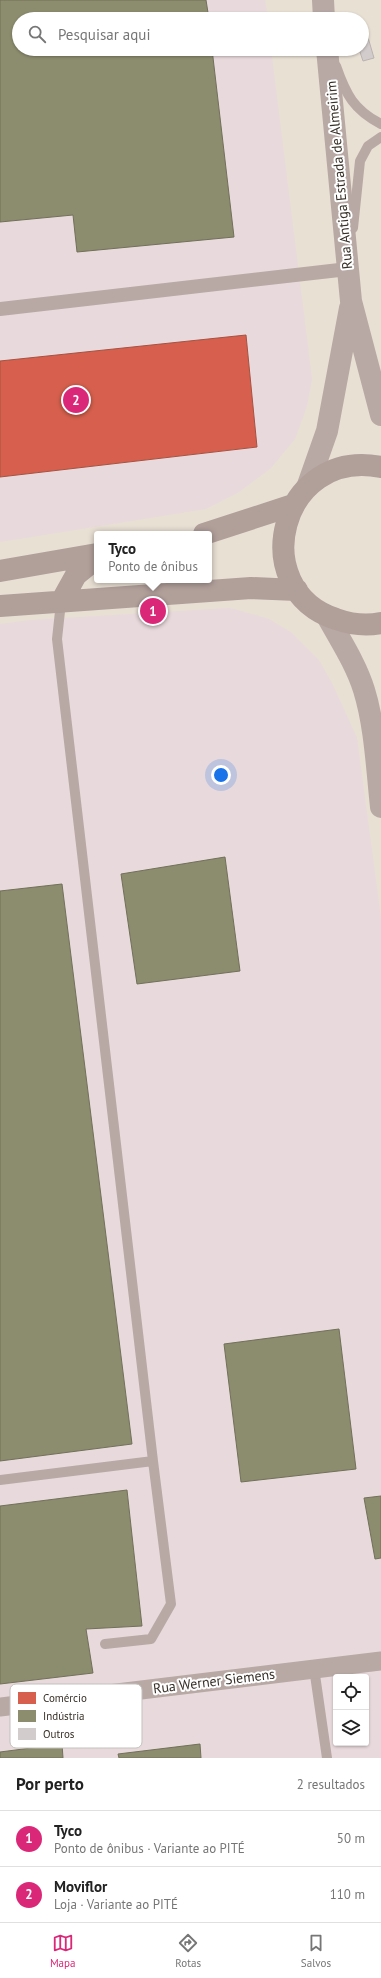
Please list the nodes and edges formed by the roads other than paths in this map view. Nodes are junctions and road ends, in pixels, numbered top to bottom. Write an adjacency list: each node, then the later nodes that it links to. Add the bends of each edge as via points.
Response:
1 (323, 0): 2 (street)
2 (324, 12)
3 (330, 56): 7 (street, Rua Antiga Estrada de Almeirim)
4 (332, 56): 5 (lane, via 352,103)
5 (381, 124)
6 (381, 137): 7 (lane, via 368,146 360,161)
7 (348, 269): 8 (street, Rua Antiga Estrada de Almeirim); 9 (street)
8 (351, 301): 10 (street, Rua Antiga Estrada de Almeirim); 12 (street, Rua Antiga Estrada de Almeirim, via 327,431)
9 (0, 309)
10 (381, 415)
11 (381, 467): 12 (main road, via 364,464 334,469)
12 (308, 485): 13 (main road)
13 (293, 505): 14 (main road); 18 (main road, via 287,518 283,549 290,577)
14 (212, 531)
15 (94, 555): 17 (main road)
16 (94, 560): 19 (main road, via 76,575)
17 (0, 571)
18 (297, 590): 19 (main road, via 250,588); 21 (main road, via 308,603)
19 (61, 602): 20 (main road); 24 (lane, via 57,639)
20 (0, 606)
21 (327, 616): 22 (main road, via 350,624); 23 (street, via 358,673 364,691)
22 (381, 623)
23 (381, 807)
24 (153, 1461): 25 (lane); 26 (lane, via 172,1604 151,1639)
25 (0, 1480)
26 (105, 1644)
27 (381, 1661): 28 (street, Rua Werner Siemens)
28 (314, 1668): 29 (street, Rua Werner Siemens); 32 (lane)
29 (142, 1689)
30 (10, 1706): 31 (street, Rua Werner Siemens)
31 (0, 1707)
32 (327, 1758)

